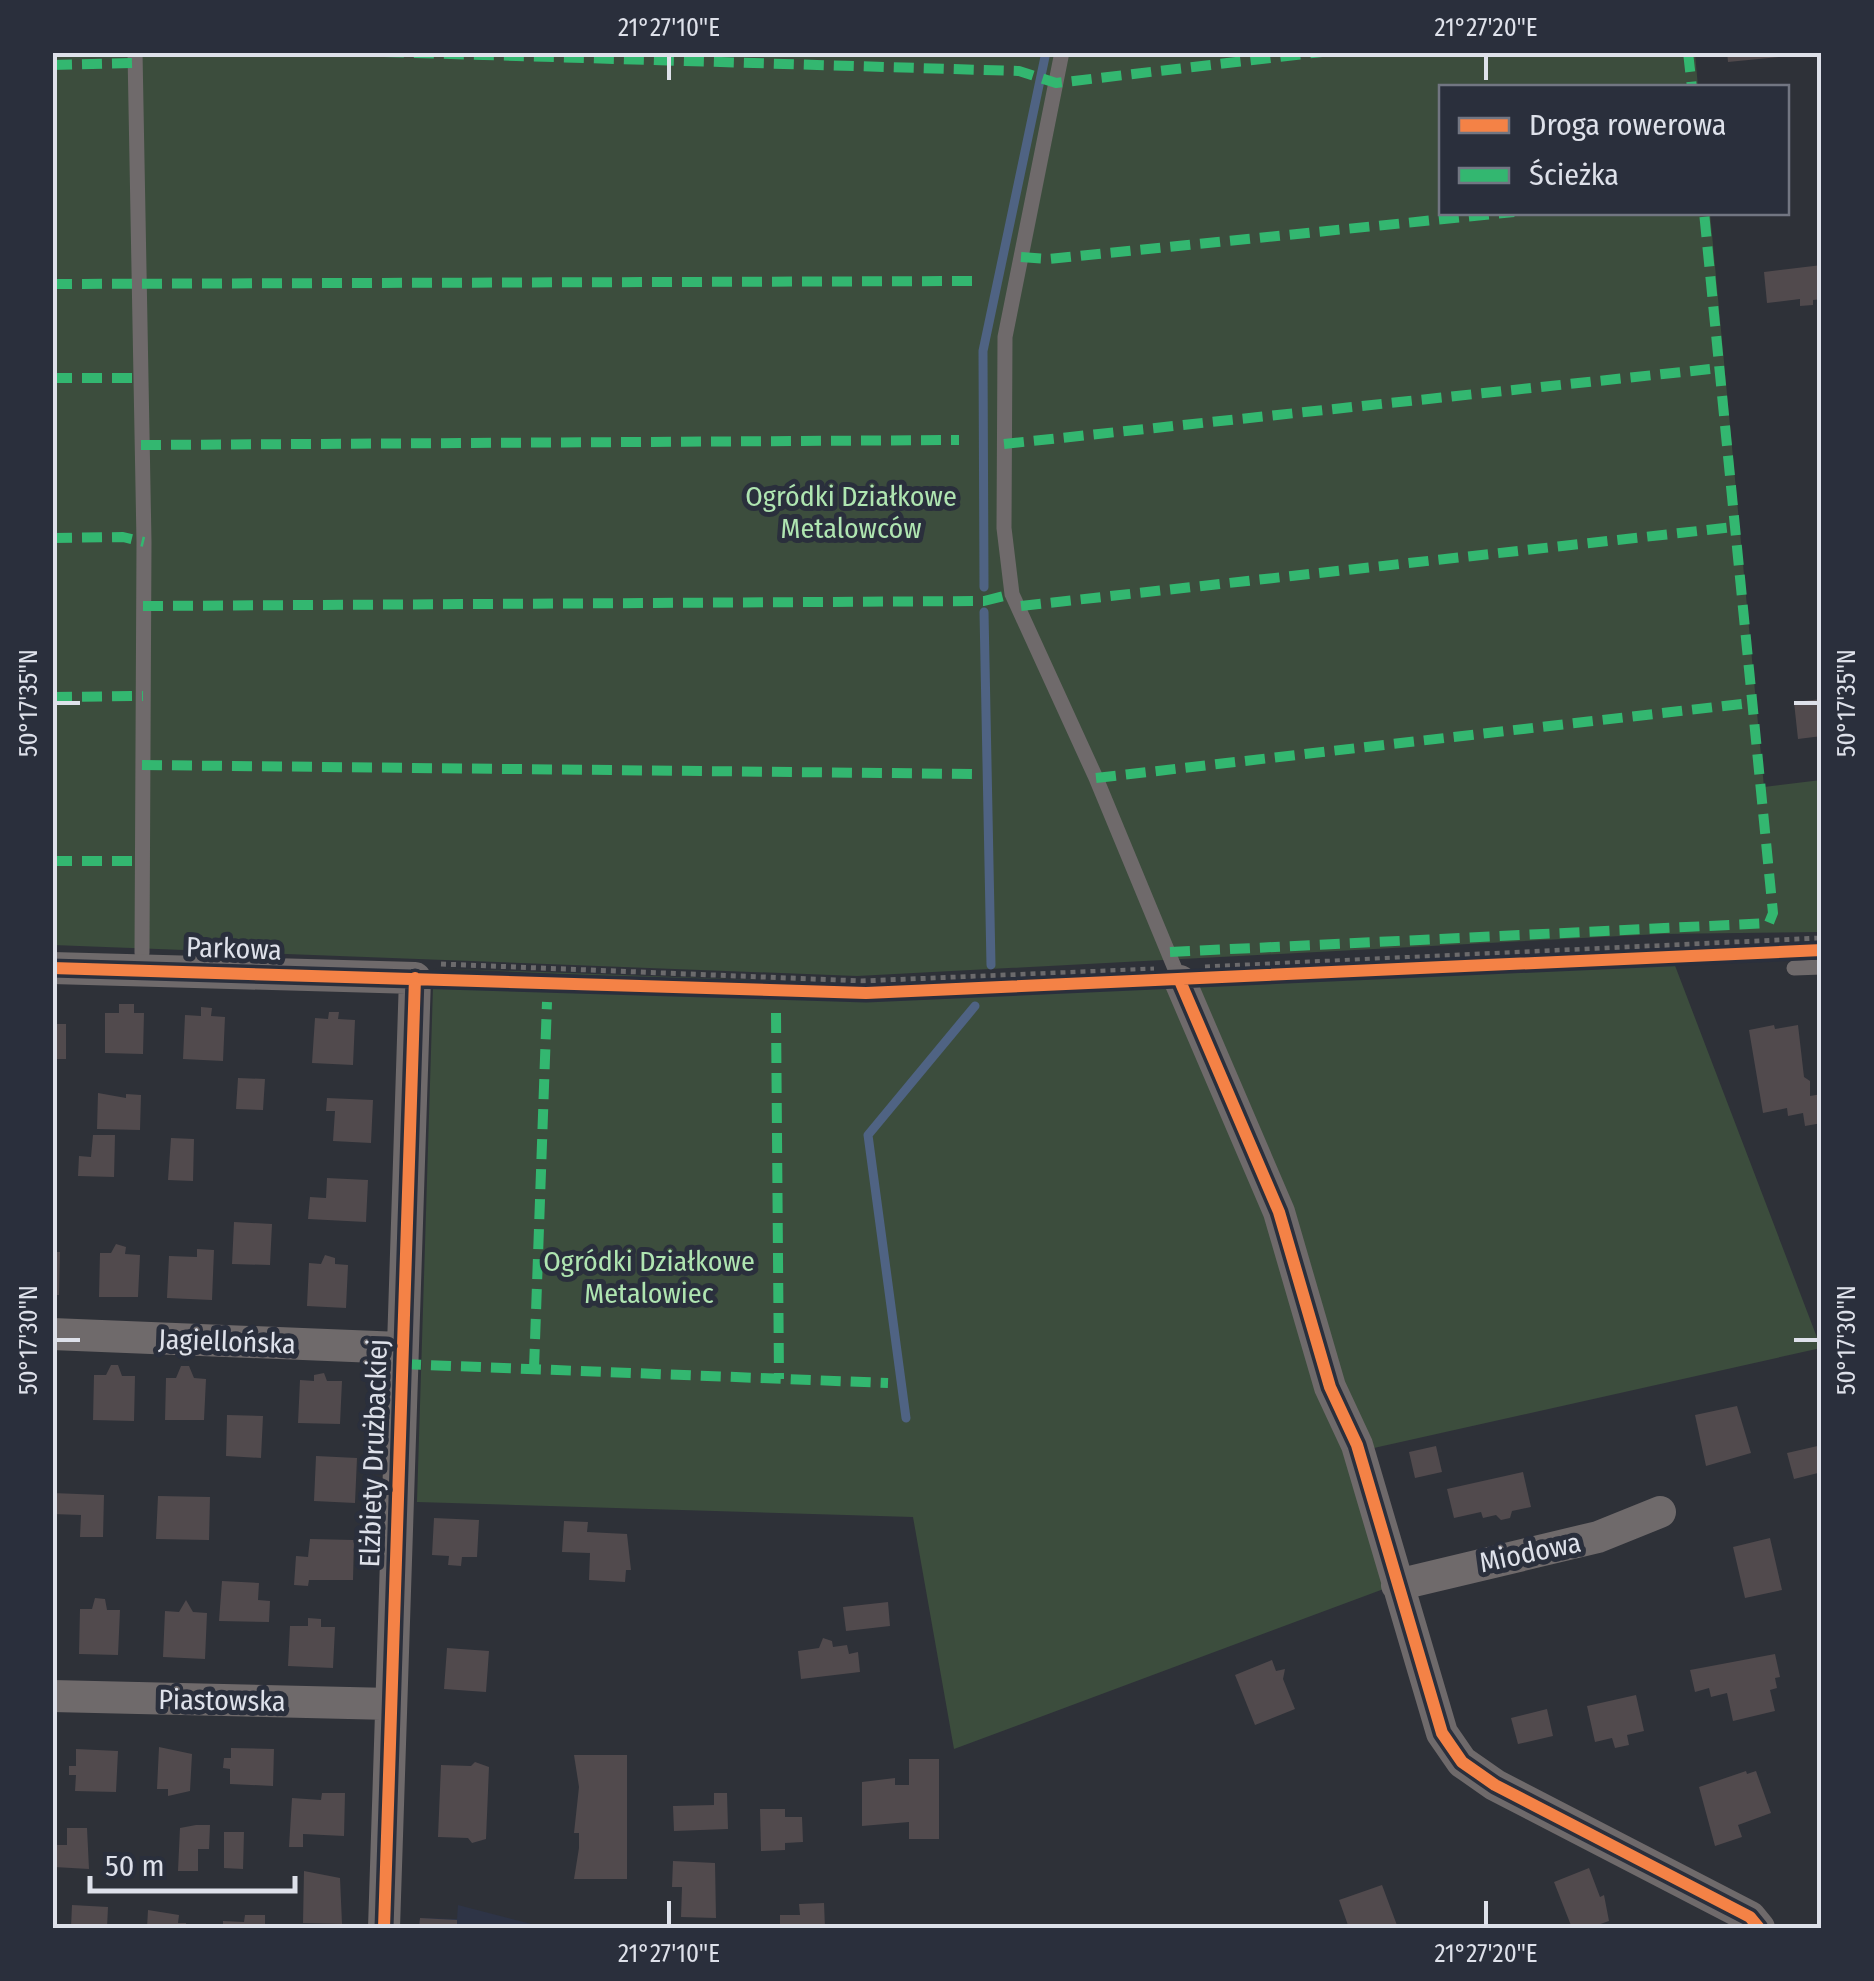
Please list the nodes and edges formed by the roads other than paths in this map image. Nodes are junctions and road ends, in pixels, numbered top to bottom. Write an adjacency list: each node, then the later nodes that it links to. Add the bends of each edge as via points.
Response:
1 (135, 52): 3 (lane, via 144,542)
2 (1062, 52): 8 (lane, via 1005,337 1004,528 1012,594)
3 (142, 953)
4 (1822, 967): 6 (lane)
5 (52, 968): 7 (street, Parkowa)
6 (1794, 968)
7 (421, 971): 10 (street, Elżbiety Drużbackiej)
8 (1178, 975): 12 (street, via 1279,1212)
9 (52, 1334): 10 (street, Jagiellońska)
10 (401, 1348): 14 (street, Elżbiety Drużbackiej)
11 (1660, 1512): 12 (street, Miodowa, via 1598,1538)
12 (1397, 1585): 16 (street, via 1431,1707 1462,1762 1750,1917)
13 (52, 1696): 14 (street, Piastowska)
14 (391, 1704): 15 (street, Elżbiety Drużbackiej)
15 (384, 1928)
16 (1759, 1928)

